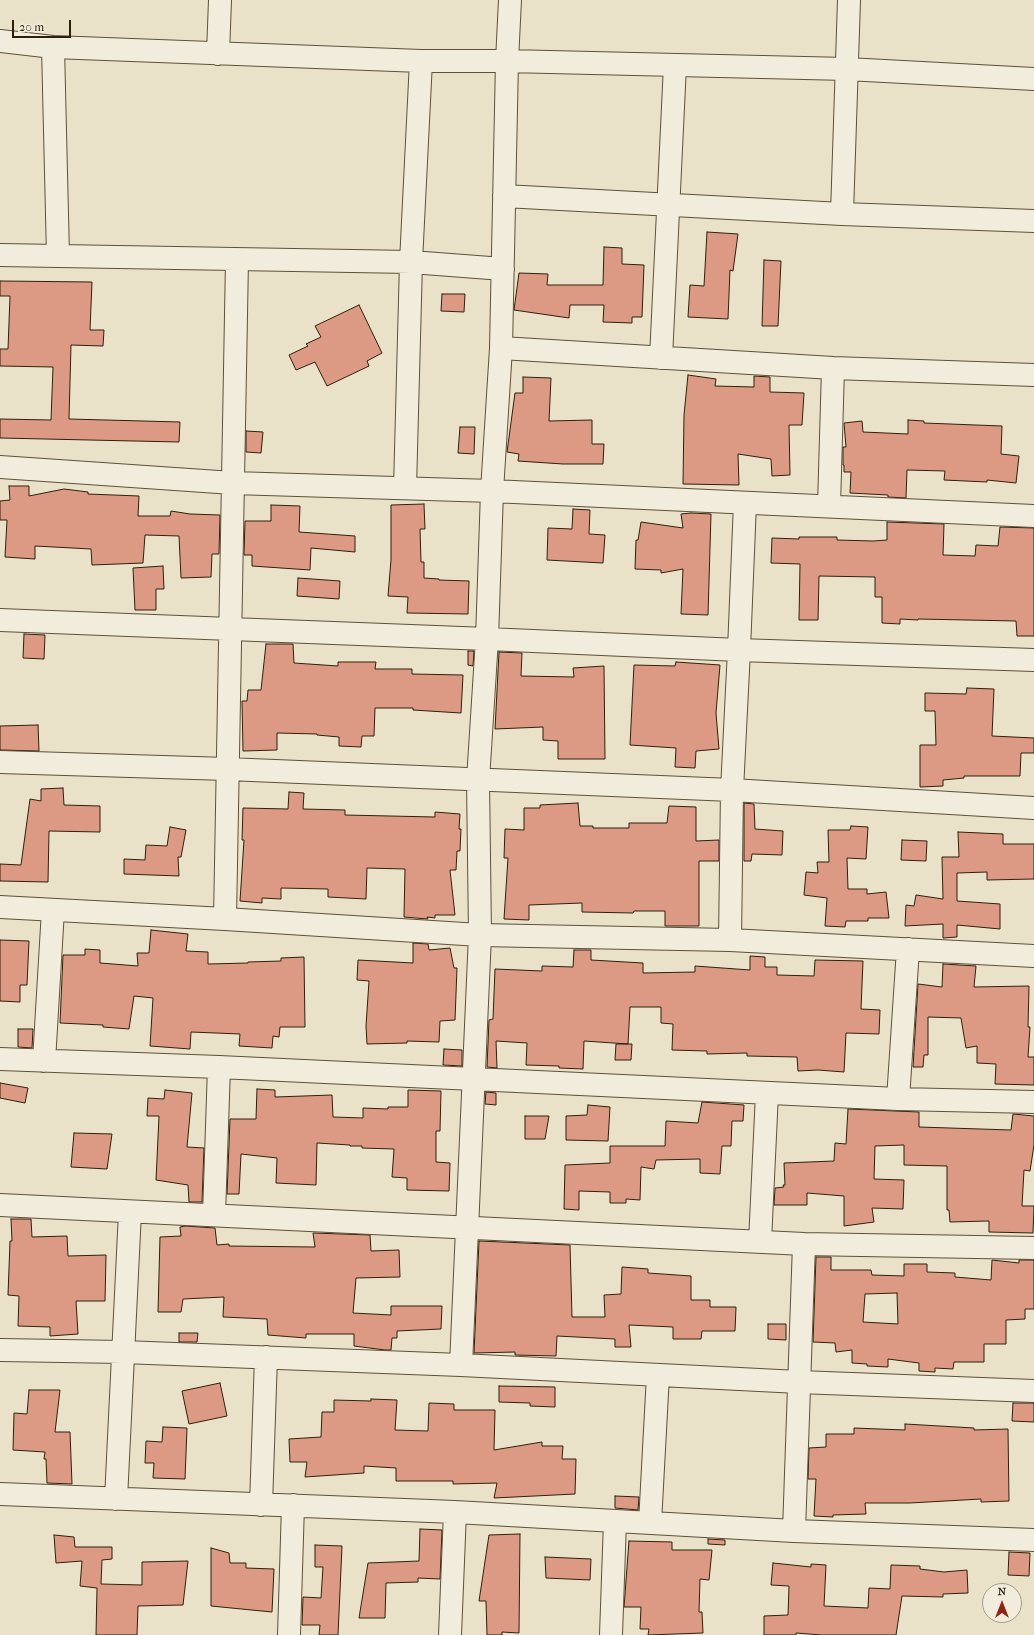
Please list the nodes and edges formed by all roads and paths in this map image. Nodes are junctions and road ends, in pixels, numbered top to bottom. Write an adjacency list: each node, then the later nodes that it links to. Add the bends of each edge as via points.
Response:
1 (220, 0): 6 (street)
2 (510, 0): 8 (street)
3 (849, 0): 10 (street)
4 (0, 41): 5 (street)
5 (53, 47): 6 (street); 17 (street)
6 (218, 54): 7 (street)
7 (421, 61): 8 (street); 19 (street)
8 (507, 61): 9 (street); 12 (street)
9 (675, 65): 10 (street); 13 (street)
10 (847, 69): 11 (street); 14 (street)
11 (1034, 79)
12 (504, 196): 13 (street); 20 (street)
13 (668, 206): 14 (street); 22 (street)
14 (842, 214): 15 (street)
15 (1034, 221)
16 (0, 255): 17 (street)
17 (58, 256): 18 (street)
18 (237, 260): 19 (street); 26 (street)
19 (411, 262): 20 (street); 27 (street)
20 (503, 269): 21 (street)
21 (500, 348): 22 (street); 28 (street)
22 (661, 358): 23 (street)
23 (833, 368): 24 (street); 30 (street)
24 (1034, 375)
25 (0, 467): 26 (street)
26 (233, 483): 27 (street); 33 (street)
27 (405, 488): 28 (street)
28 (492, 491): 29 (street); 34 (street)
29 (744, 503): 30 (street); 35 (street)
30 (829, 506): 31 (street)
31 (1034, 516)
32 (0, 620): 33 (street)
33 (230, 629): 34 (street); 38 (street)
34 (487, 638): 35 (street); 39 (street)
35 (739, 650): 36 (street); 40 (street)
36 (1034, 660)
37 (0, 762): 38 (street)
38 (227, 769): 39 (street); 44 (street)
39 (478, 780): 40 (street); 45 (street)
40 (732, 790): 41 (street); 46 (street)
41 (1034, 808)
42 (0, 907): 43 (street)
43 (53, 910): 44 (street); 50 (street)
44 (224, 919): 45 (street)
45 (480, 935): 46 (street); 52 (street)
46 (730, 940): 47 (street)
47 (908, 949): 48 (street); 54 (street)
48 (1034, 956)
49 (0, 1059): 50 (street)
50 (44, 1061): 51 (street)
51 (219, 1067): 52 (street); 58 (street)
52 (473, 1080): 53 (street); 59 (street)
53 (767, 1093): 54 (street); 60 (street)
54 (898, 1099): 55 (street)
55 (1034, 1102)
56 (0, 1205): 57 (street)
57 (130, 1212): 58 (street); 64 (street)
58 (214, 1215): 59 (street)
59 (467, 1227): 60 (street); 66 (street)
60 (760, 1242): 61 (street)
61 (804, 1244): 62 (street); 68 (street)
62 (1034, 1248)
63 (0, 1350): 64 (street)
64 (123, 1352): 65 (street); 71 (street)
65 (266, 1357): 66 (street); 72 (street)
66 (461, 1365): 67 (street)
67 (658, 1374): 68 (street); 76 (street)
68 (799, 1382): 69 (street); 77 (street)
69 (1034, 1391)
70 (0, 1494): 71 (street)
71 (116, 1499): 72 (street)
72 (261, 1504): 73 (street)
73 (293, 1506): 74 (street); 79 (street)
74 (455, 1512): 75 (street); 80 (street)
75 (614, 1521): 76 (street); 81 (street)
76 (650, 1523): 77 (street)
77 (794, 1531): 78 (street)
78 (1034, 1540)
79 (289, 1635)
80 (450, 1635)
81 (611, 1635)

